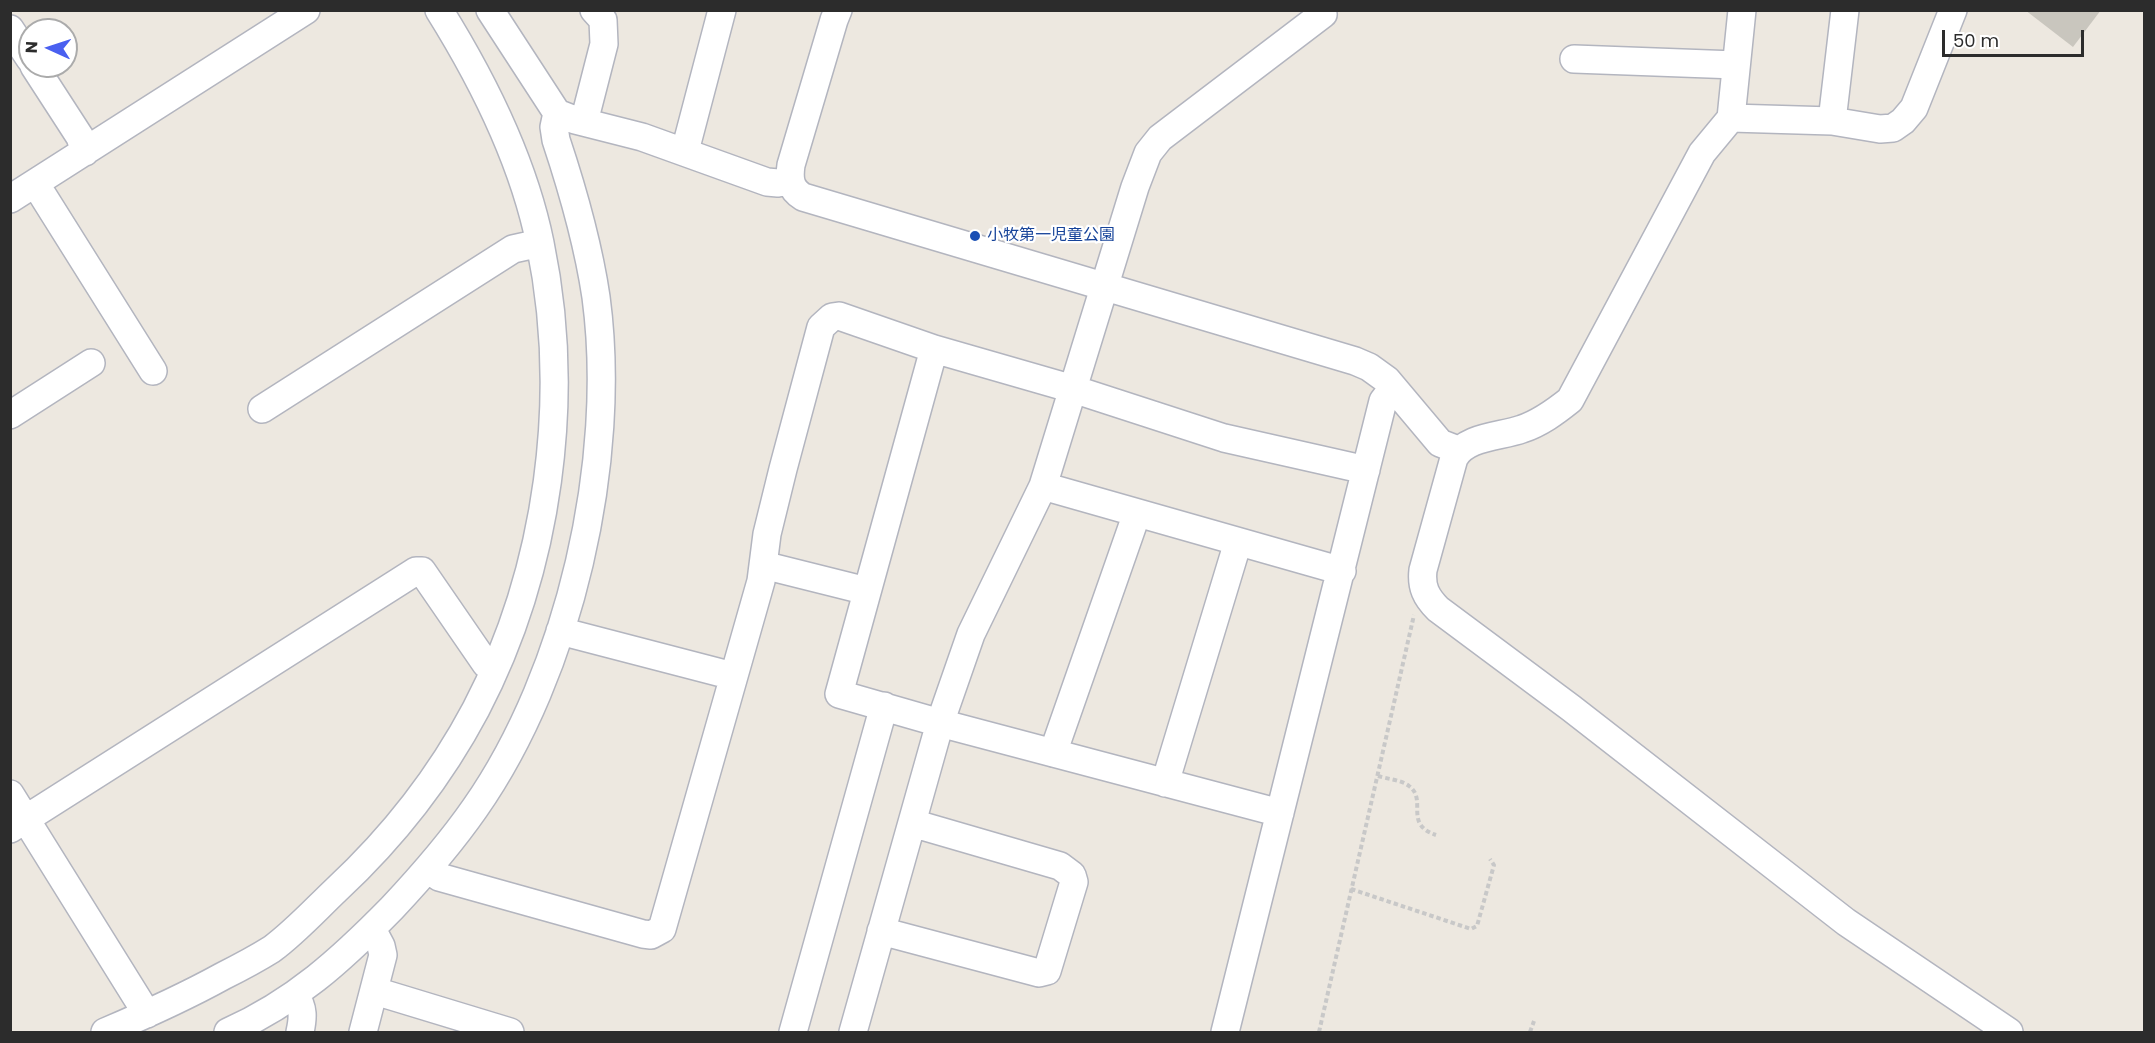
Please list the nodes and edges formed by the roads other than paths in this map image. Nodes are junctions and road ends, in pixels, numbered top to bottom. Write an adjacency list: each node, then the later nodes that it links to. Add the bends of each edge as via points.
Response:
1 (306, 10): 18 (street)
2 (439, 10): 23 (street, via 503,129 527,191)
3 (490, 10): 14 (street)
4 (594, 10): 17 (street, via 603,20 604,44)
5 (722, 10): 19 (street)
6 (838, 10): 20 (street, via 791,165)
7 (1322, 10): 24 (street, via 1323,14 1160,138 1148,153)
8 (1742, 10): 12 (street)
9 (1845, 10): 16 (street)
10 (1953, 10): 16 (street, via 1914,108 1903,121 1893,128 1880,129)
11 (1574, 59): 12 (street)
12 (1736, 65): 15 (street)
13 (42, 78): 18 (street, via 80,137)
14 (557, 113): 17 (street); 40 (street, via 556,140 580,222 596,297 601,393 594,485 578,569)
15 (1731, 118): 16 (street); 32 (street, via 1702,153 1570,400 1542,420)
16 (1832, 121)
17 (584, 122): 19 (street)
18 (85, 152): 21 (street)
19 (685, 152): 20 (street, via 767,182)
20 (790, 181): 24 (street, via 803,197)
21 (36, 183): 22 (street); 27 (street)
22 (10, 199)
23 (540, 243): 30 (street, via 513,249); 41 (street, via 553,338 555,393 550,445 542,514 530,568)
24 (1104, 285): 28 (street, via 1355,361 1369,367); 29 (street)
25 (934, 350): 29 (street); 37 (street, via 838,316 821,327 767,534); 39 (street)
26 (91, 363): 31 (street)
27 (154, 370)
28 (1393, 388): 32 (street, via 1440,443); 33 (street, via 1383,401)
29 (1073, 389): 33 (street, via 1224,438); 34 (street)
30 (262, 410)
31 (10, 416)
32 (1458, 450): 65 (street, via 1423,570 1421,583 1430,601 1846,922)
33 (1366, 470): 38 (street)
34 (1043, 486): 35 (street); 44 (street, via 971,634)
35 (1137, 513): 36 (street); 45 (street)
36 (1238, 542): 38 (street); 46 (street)
37 (764, 565): 39 (street); 42 (street)
38 (1342, 571): 48 (street)
39 (867, 591): 43 (street, via 839,694)
40 (560, 631): 42 (street); 51 (street, via 549,665 503,761 476,807)
41 (495, 669): 49 (street, via 486,664 422,571 416,571); 56 (street, via 476,709 427,788 355,873 272,948)
42 (733, 676): 51 (street, via 662,929 657,933 643,934 438,877)
43 (884, 706): 44 (street); 62 (street)
44 (940, 723): 45 (street); 50 (street)
45 (1053, 753): 46 (street)
46 (1165, 783): 48 (street)
47 (10, 794): 49 (street)
48 (1280, 813): 64 (street)
49 (19, 824): 56 (street)
50 (912, 824): 53 (street); 53 (street, via 1060,866 1072,875 1074,882 1047,971 1039,973)
51 (429, 870): 52 (street)
52 (372, 928): 54 (street, via 384,955); 55 (street)
53 (881, 931): 63 (street)
54 (375, 991): 60 (street); 61 (street)
55 (295, 995): 58 (street); 59 (street, via 302,1005)
56 (147, 1014): 57 (street)
57 (105, 1032)
58 (228, 1032)
59 (300, 1032)
60 (363, 1032)
61 (510, 1032)
62 (793, 1032)
63 (853, 1032)
64 (1225, 1032)
65 (2010, 1032)

